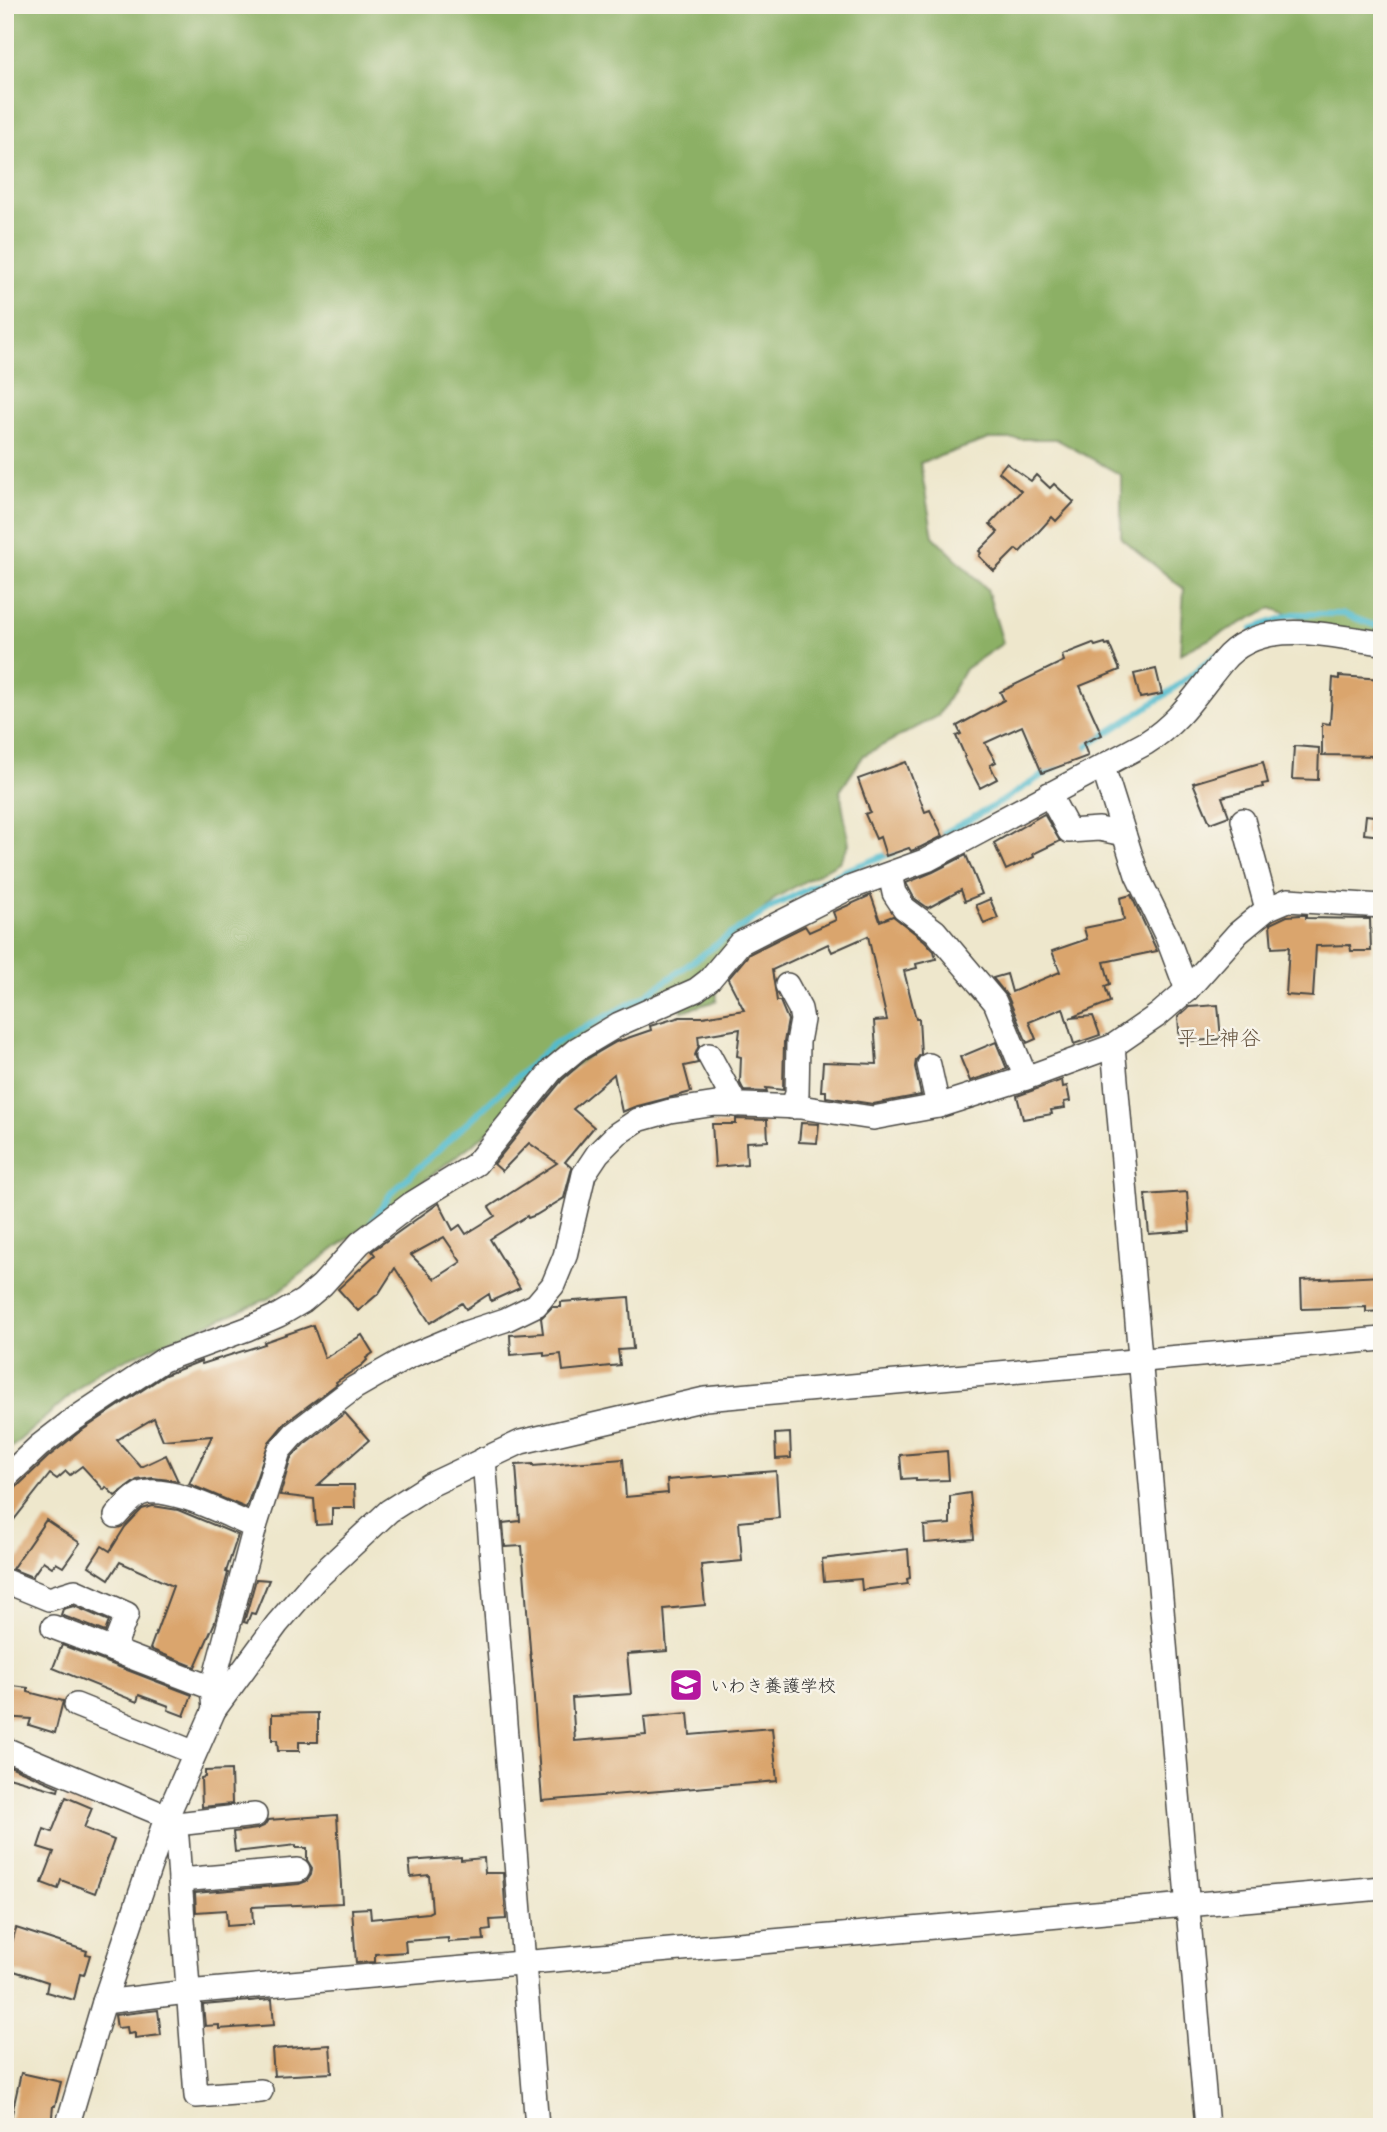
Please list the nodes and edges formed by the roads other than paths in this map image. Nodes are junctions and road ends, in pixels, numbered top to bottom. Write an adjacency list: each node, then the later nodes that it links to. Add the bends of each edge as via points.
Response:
1 (1382, 643): 2 (street, via 1286,632 1247,641 1224,659 1195,700 1162,733)
2 (1103, 766): 3 (street); 5 (street)
3 (1049, 794): 5 (street, via 1069,831 1099,829); 6 (street, via 927,860)
4 (1243, 820): 8 (street)
5 (1124, 834): 10 (street)
6 (890, 874): 14 (street, via 894,893 904,908 935,931 995,1002); 21 (street, via 849,888 740,943 696,990 585,1044 552,1069 476,1164 360,1243 303,1301 247,1329 163,1360 69,1422)
7 (1382, 906): 8 (street, via 1288,901)
8 (1268, 909): 10 (street, via 1238,933)
9 (787, 985): 16 (street, via 802,1020)
10 (1187, 990): 11 (street)
11 (1113, 1046): 14 (street); 19 (street)
12 (709, 1055): 15 (street)
13 (929, 1065): 17 (street)
14 (1026, 1078): 17 (street)
15 (736, 1105): 16 (street); 23 (street, via 670,1111 638,1120 617,1134 584,1174 565,1256 552,1285 536,1305 408,1357 354,1388 294,1434 279,1451)
16 (792, 1107): 17 (street, via 873,1118)
17 (938, 1107)
18 (1382, 1339): 19 (street)
19 (1141, 1361): 20 (street, via 705,1399 521,1442); 36 (street)
20 (484, 1460): 27 (street, via 430,1485 389,1511 315,1580); 37 (street)
21 (5, 1478)
22 (116, 1516): 23 (street, via 139,1495 158,1492)
23 (255, 1527): 27 (street)
24 (5, 1581): 26 (street, via 50,1599 75,1591 127,1614)
25 (53, 1627): 26 (street)
26 (113, 1650): 27 (street)
27 (213, 1699): 30 (street)
28 (76, 1705): 30 (street)
29 (5, 1749): 32 (street)
30 (193, 1752): 32 (street)
31 (255, 1815): 32 (street)
32 (166, 1821): 34 (street, via 177,1838); 39 (street)
33 (298, 1870): 34 (street)
34 (180, 1880): 38 (street)
35 (1382, 1888): 36 (street)
36 (1188, 1905): 37 (street); 43 (street)
37 (522, 1963): 38 (street); 42 (street)
38 (187, 1992): 39 (street); 40 (street, via 196,2096)
39 (104, 2002): 41 (street)
40 (261, 2091)
41 (67, 2127)
42 (537, 2127)
43 (1207, 2127)

